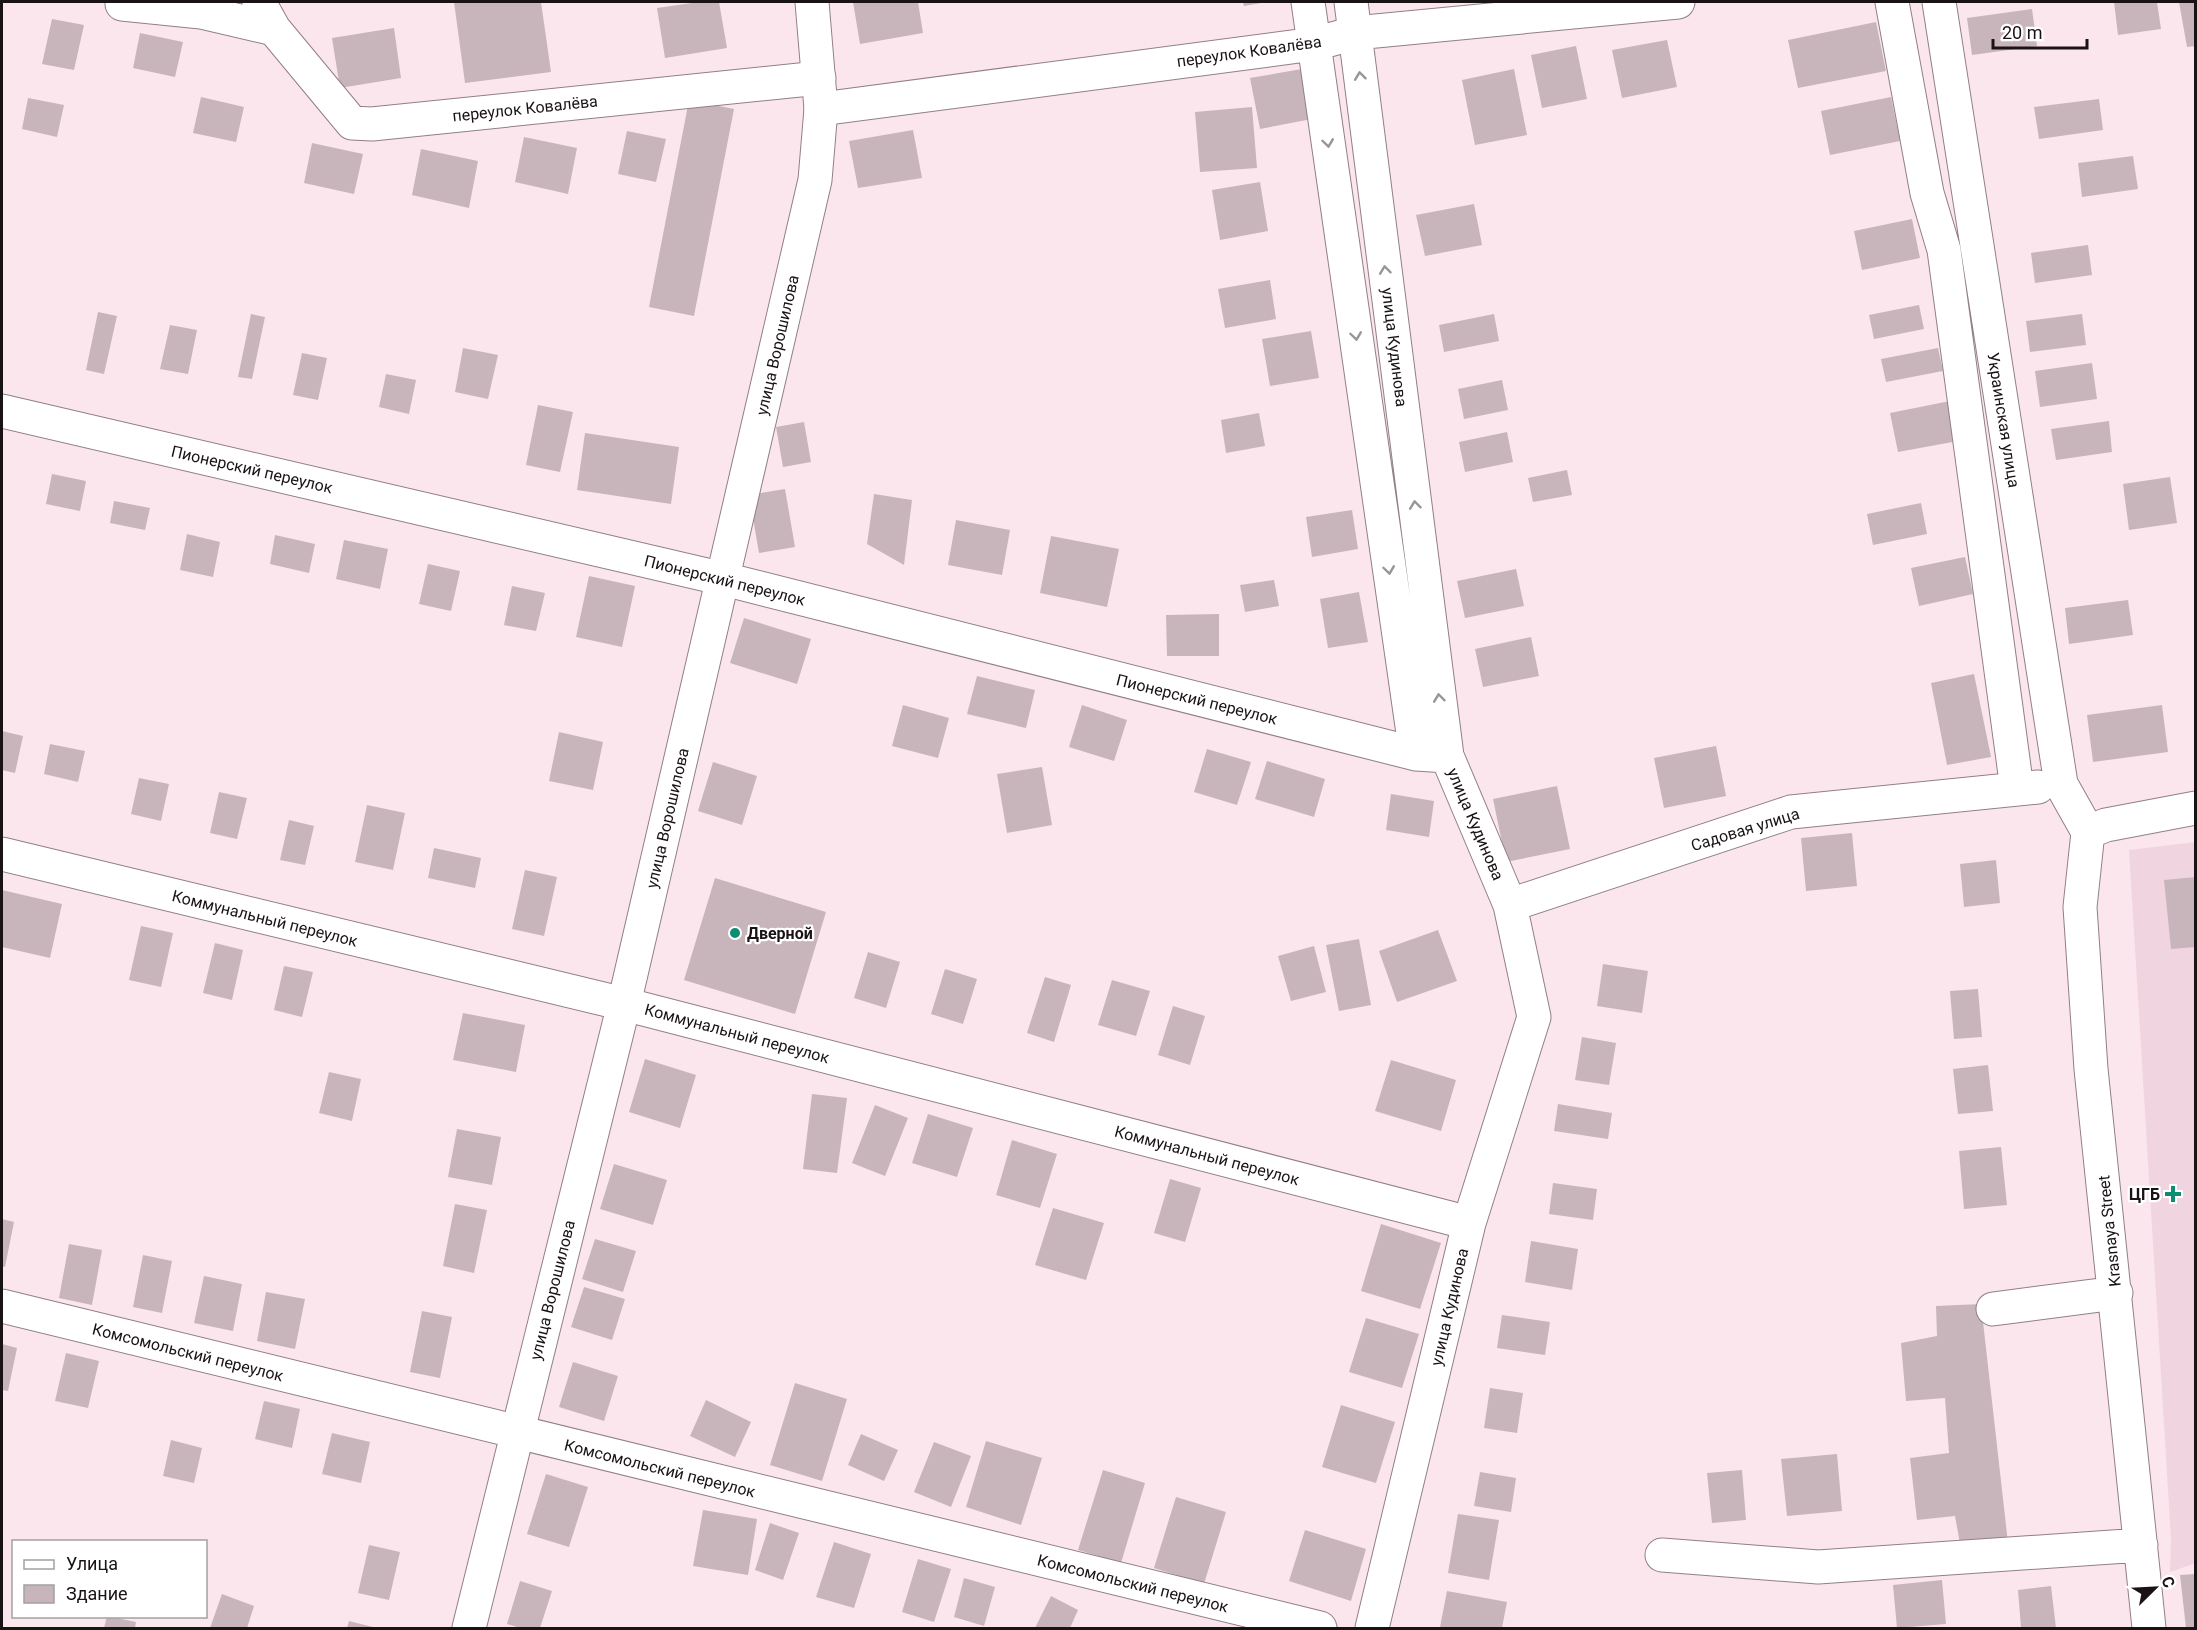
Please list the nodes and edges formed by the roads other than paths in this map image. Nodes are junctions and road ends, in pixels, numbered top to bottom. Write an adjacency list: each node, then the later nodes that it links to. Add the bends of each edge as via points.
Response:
1 (812, 2): 11 (street, улица Ворошилова)
2 (1308, 2): 10 (street, улица Кудинова)
3 (1351, 2): 9 (street, улица Кудинова)
4 (1678, 2): 9 (street, переулок Ковалёва)
5 (1893, 2): 16 (street, via 1927,193 1944,250)
6 (1939, 2): 15 (street, Украинская улица)
7 (122, 4): 8 (street, via 201,12)
8 (271, 11): 11 (street, переулок Ковалёва, via 352,123)
9 (1355, 33): 10 (street, переулок Ковалёва); 14 (street, улица Кудинова, one-way to 9)
10 (1314, 44): 11 (street, переулок Ковалёва); 14 (street, улица Кудинова, one-way to 14)
11 (820, 93): 13 (street, улица Ворошилова, via 815,180)
12 (2, 411): 13 (street, Пионерский переулок)
13 (724, 579): 14 (street, Пионерский переулок); 21 (street, улица Ворошилова)
14 (1431, 755): 20 (street, улица Кудинова)
15 (2061, 784): 16 (street, Садовая улица); 18 (street, Украинская улица)
16 (2017, 789): 20 (street, Садовая улица, via 1791,812)
17 (2196, 808): 18 (street)
18 (2088, 832): 23 (street, Krasnaya Street, via 2080,907 2082,954)
19 (2, 854): 21 (street, Коммунальный переулок)
20 (1510, 905): 22 (street, улица Кудинова, via 1533,1017)
21 (624, 1004): 22 (street, Коммунальный переулок); 26 (street, улица Ворошилова)
22 (1469, 1223): 31 (street, улица Кудинова)
23 (2116, 1293): 25 (street); 27 (street, Krasnaya Street)
24 (2, 1306): 26 (street, Комсомольский переулок)
25 (1994, 1309)
26 (517, 1433): 29 (street, улица Ворошилова); 30 (street, Комсомольский переулок)
27 (2141, 1545): 28 (street, via 1818,1567); 32 (street, Krasnaya Street)
28 (1662, 1555)
29 (469, 1629)
30 (1320, 1629)
31 (1372, 1629)
32 (2149, 1629)

